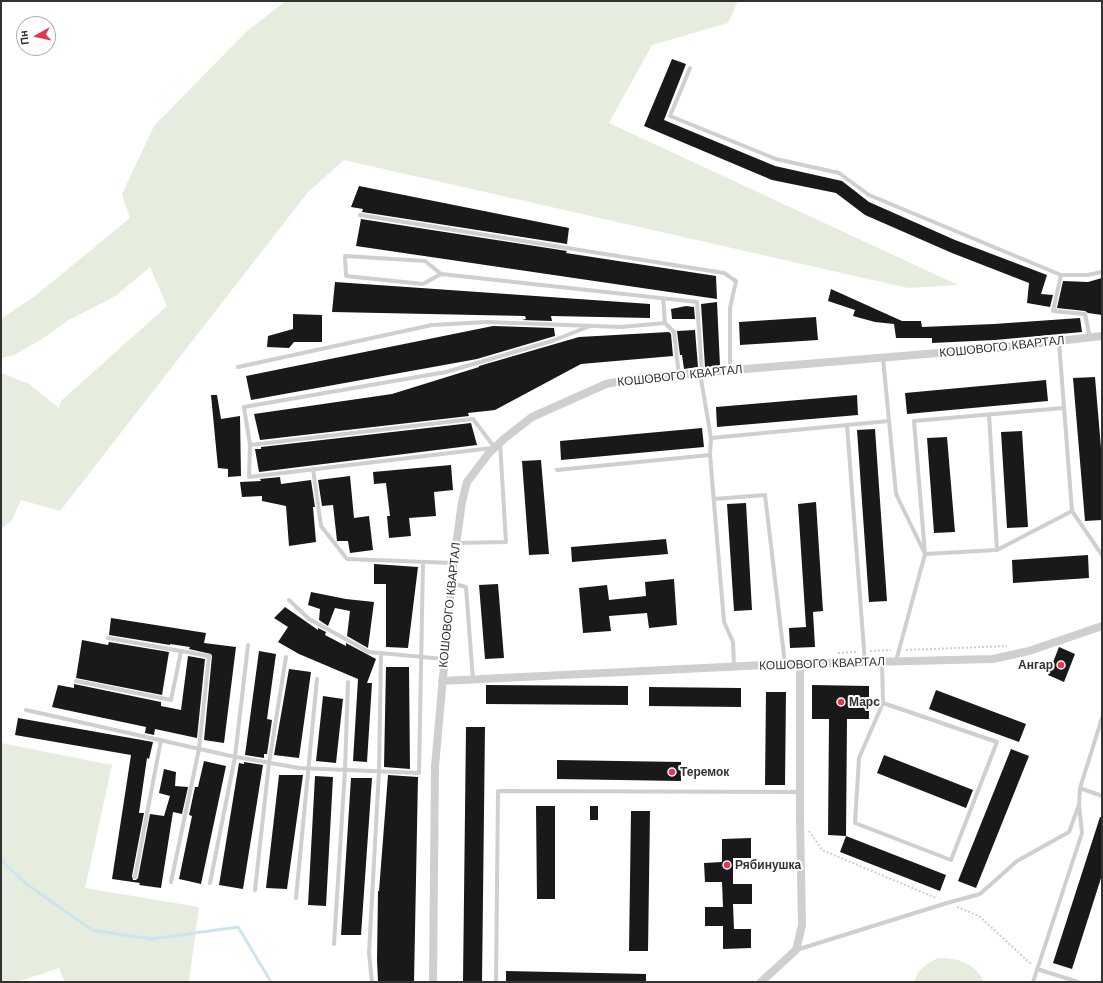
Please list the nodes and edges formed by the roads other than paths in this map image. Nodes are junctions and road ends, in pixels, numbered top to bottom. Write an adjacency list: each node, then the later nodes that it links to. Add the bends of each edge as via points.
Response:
1 (690, 68): 5 (lane, via 670,116 776,159 839,173 869,194)
2 (360, 215): 14 (lane, via 724,273 736,281 730,308)
3 (1102, 272): 5 (lane)
4 (441, 274): 4 (lane, via 424,262 345,256 346,276 423,284); 6 (lane)
5 (1061, 275): 10 (lane, via 1053,311 1085,314)
6 (663, 298): 7 (lane); 15 (lane, via 697,302)
7 (665, 323): 8 (lane, via 621,327); 16 (lane, via 674,332)
8 (590, 326): 13 (lane, via 487,322 432,326); 22 (lane, via 552,341 446,372 244,407)
9 (1102, 336): 10 (street, КОШОВОГО КВАРТАЛ)
10 (1090, 338): 11 (street, КОШОВОГО КВАРТАЛ)
11 (1059, 342): 12 (street, КОШОВОГО КВАРТАЛ); 17 (lane)
12 (883, 358): 14 (street, КОШОВОГО КВАРТАЛ); 19 (lane)
13 (238, 367)
14 (730, 371): 15 (street, КОШОВОГО КВАРТАЛ)
15 (701, 373): 16 (street, КОШОВОГО КВАРТАЛ); 21 (lane)
16 (679, 375): 23 (street, КОШОВОГО КВАРТАЛ, via 637,378 606,384 532,417)
17 (1064, 408): 18 (lane); 28 (lane)
18 (989, 414): 30 (lane); 31 (lane, via 914,421)
19 (889, 421): 20 (lane); 31 (lane, via 896,494)
20 (847, 425): 21 (lane); 47 (lane)
21 (711, 438): 24 (lane)
22 (250, 445): 23 (lane, via 473,419); 25 (lane, via 249,477)
23 (497, 445): 25 (lane); 29 (street, КОШОВОГО КВАРТАЛ, via 467,482); 29 (lane, via 506,542)
24 (710, 455): 26 (lane); 27 (lane)
25 (313, 469): 33 (lane, via 321,526 347,559)
26 (557, 470)
27 (714, 499): 48 (lane, via 765,495); 50 (lane, via 724,622 733,642)
28 (1072, 511): 30 (lane); 32 (lane)
29 (456, 543): 34 (street, КОШОВОГО КВАРТАЛ)
30 (997, 550): 31 (lane)
31 (925, 554): 45 (lane)
32 (1102, 555)
33 (423, 562): 34 (lane); 43 (lane)
34 (453, 562): 35 (street, КОШОВОГО КВАРТАЛ)
35 (451, 583): 44 (street, КОШОВОГО КВАРТАЛ); 52 (lane, via 466,587)
36 (289, 600): 41 (lane, via 309,619 369,652)
37 (1102, 626): 45 (street, КОШОВОГО КВАРТАЛ, via 1029,652 993,659)
38 (108, 638): 40 (lane)
39 (248, 645): 61 (lane)
40 (181, 651): 53 (lane, via 171,700); 60 (lane, via 209,656)
41 (381, 654): 43 (lane); 65 (lane)
42 (286, 657): 62 (lane)
43 (420, 657): 44 (lane); 65 (lane, via 419,773)
44 (444, 659): 54 (street, КОШОВОГО КВАРТАЛ)
45 (896, 661): 46 (street, КОШОВОГО КВАРТАЛ)
46 (882, 662): 47 (street, КОШОВОГО КВАРТАЛ); 56 (lane)
47 (865, 663): 49 (street, КОШОВОГО КВАРТАЛ)
48 (785, 664): 49 (street, КОШОВОГО КВАРТАЛ); 50 (street, КОШОВОГО КВАРТАЛ)
49 (800, 664): 67 (street)
50 (734, 667): 52 (street, КОШОВОГО КВАРТАЛ)
51 (317, 679): 63 (lane)
52 (473, 680): 54 (street, КОШОВОГО КВАРТАЛ)
53 (76, 681)
54 (442, 681): 79 (street, КОШОВОГО КВАРТАЛ, via 435,766)
55 (348, 682): 64 (lane)
56 (883, 703): 56 (lane, via 859,758 855,822 951,860 997,742)
57 (26, 710): 59 (lane)
58 (1102, 718): 66 (lane)
59 (161, 740): 60 (lane); 70 (lane)
60 (199, 749): 61 (lane); 71 (lane)
61 (235, 757): 62 (lane); 72 (lane)
62 (270, 763): 63 (lane); 73 (lane)
63 (309, 768): 64 (lane); 74 (lane)
64 (345, 770): 65 (lane); 75 (lane)
65 (379, 771): 78 (lane, via 369,953)
66 (1080, 788): 68 (lane); 69 (lane)
67 (800, 792): 76 (street, via 802,925); 80 (lane, via 498,791)
68 (1102, 796)
69 (1078, 805): 76 (lane, via 1069,832 1017,860 980,894); 77 (lane, via 1082,833)
70 (135, 877)
71 (171, 882)
72 (210, 883)
73 (255, 890)
74 (296, 898)
75 (334, 944)
76 (796, 950): 81 (street)
77 (1038, 969): 82 (lane); 83 (lane)
78 (372, 982)
79 (433, 982)
80 (496, 982)
81 (761, 982)
82 (1033, 982)
83 (1078, 982)

